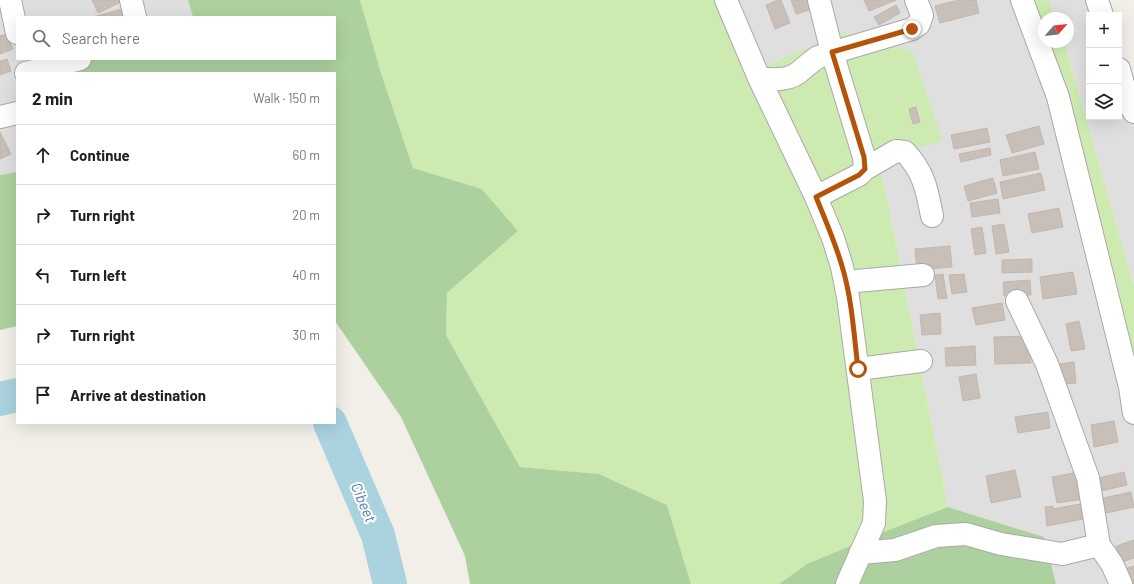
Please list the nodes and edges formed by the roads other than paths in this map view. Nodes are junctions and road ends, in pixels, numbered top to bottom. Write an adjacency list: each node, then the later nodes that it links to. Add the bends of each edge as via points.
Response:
1 (10, 0): 10 (street)
2 (131, 0): 9 (street)
3 (726, 0): 16 (street)
4 (819, 0): 11 (street)
5 (916, 0): 11 (street, via 922,15 919,24 912,29)
6 (1022, 0): 29 (street, via 1058,97)
7 (1097, 0): 8 (street)
8 (1101, 12)
9 (135, 16)
10 (16, 29)
11 (832, 52): 16 (street, via 818,57 797,74 784,79); 21 (street, via 864,157)
12 (23, 60): 14 (street)
13 (76, 60): 15 (street)
14 (26, 72)
15 (30, 72)
16 (759, 78): 22 (street)
17 (1122, 80): 18 (street)
18 (1134, 112)
19 (16, 113): 20 (street)
20 (0, 117)
21 (865, 169): 22 (street, via 859,175); 23 (street, via 896,151 905,152 915,163 926,188)
22 (816, 197): 25 (street, via 833,238)
23 (932, 216)
24 (923, 275): 25 (street)
25 (845, 282): 28 (street)
26 (1017, 301): 30 (street, via 1047,364 1088,478)
27 (921, 361): 28 (street)
28 (858, 369): 31 (street, via 875,501 874,523)
29 (1134, 413)
30 (1099, 545): 31 (street, via 1062,554 1001,544 966,534 936,536 895,550); 33 (street)
31 (860, 553): 32 (street)
32 (847, 584)
33 (1121, 584)

